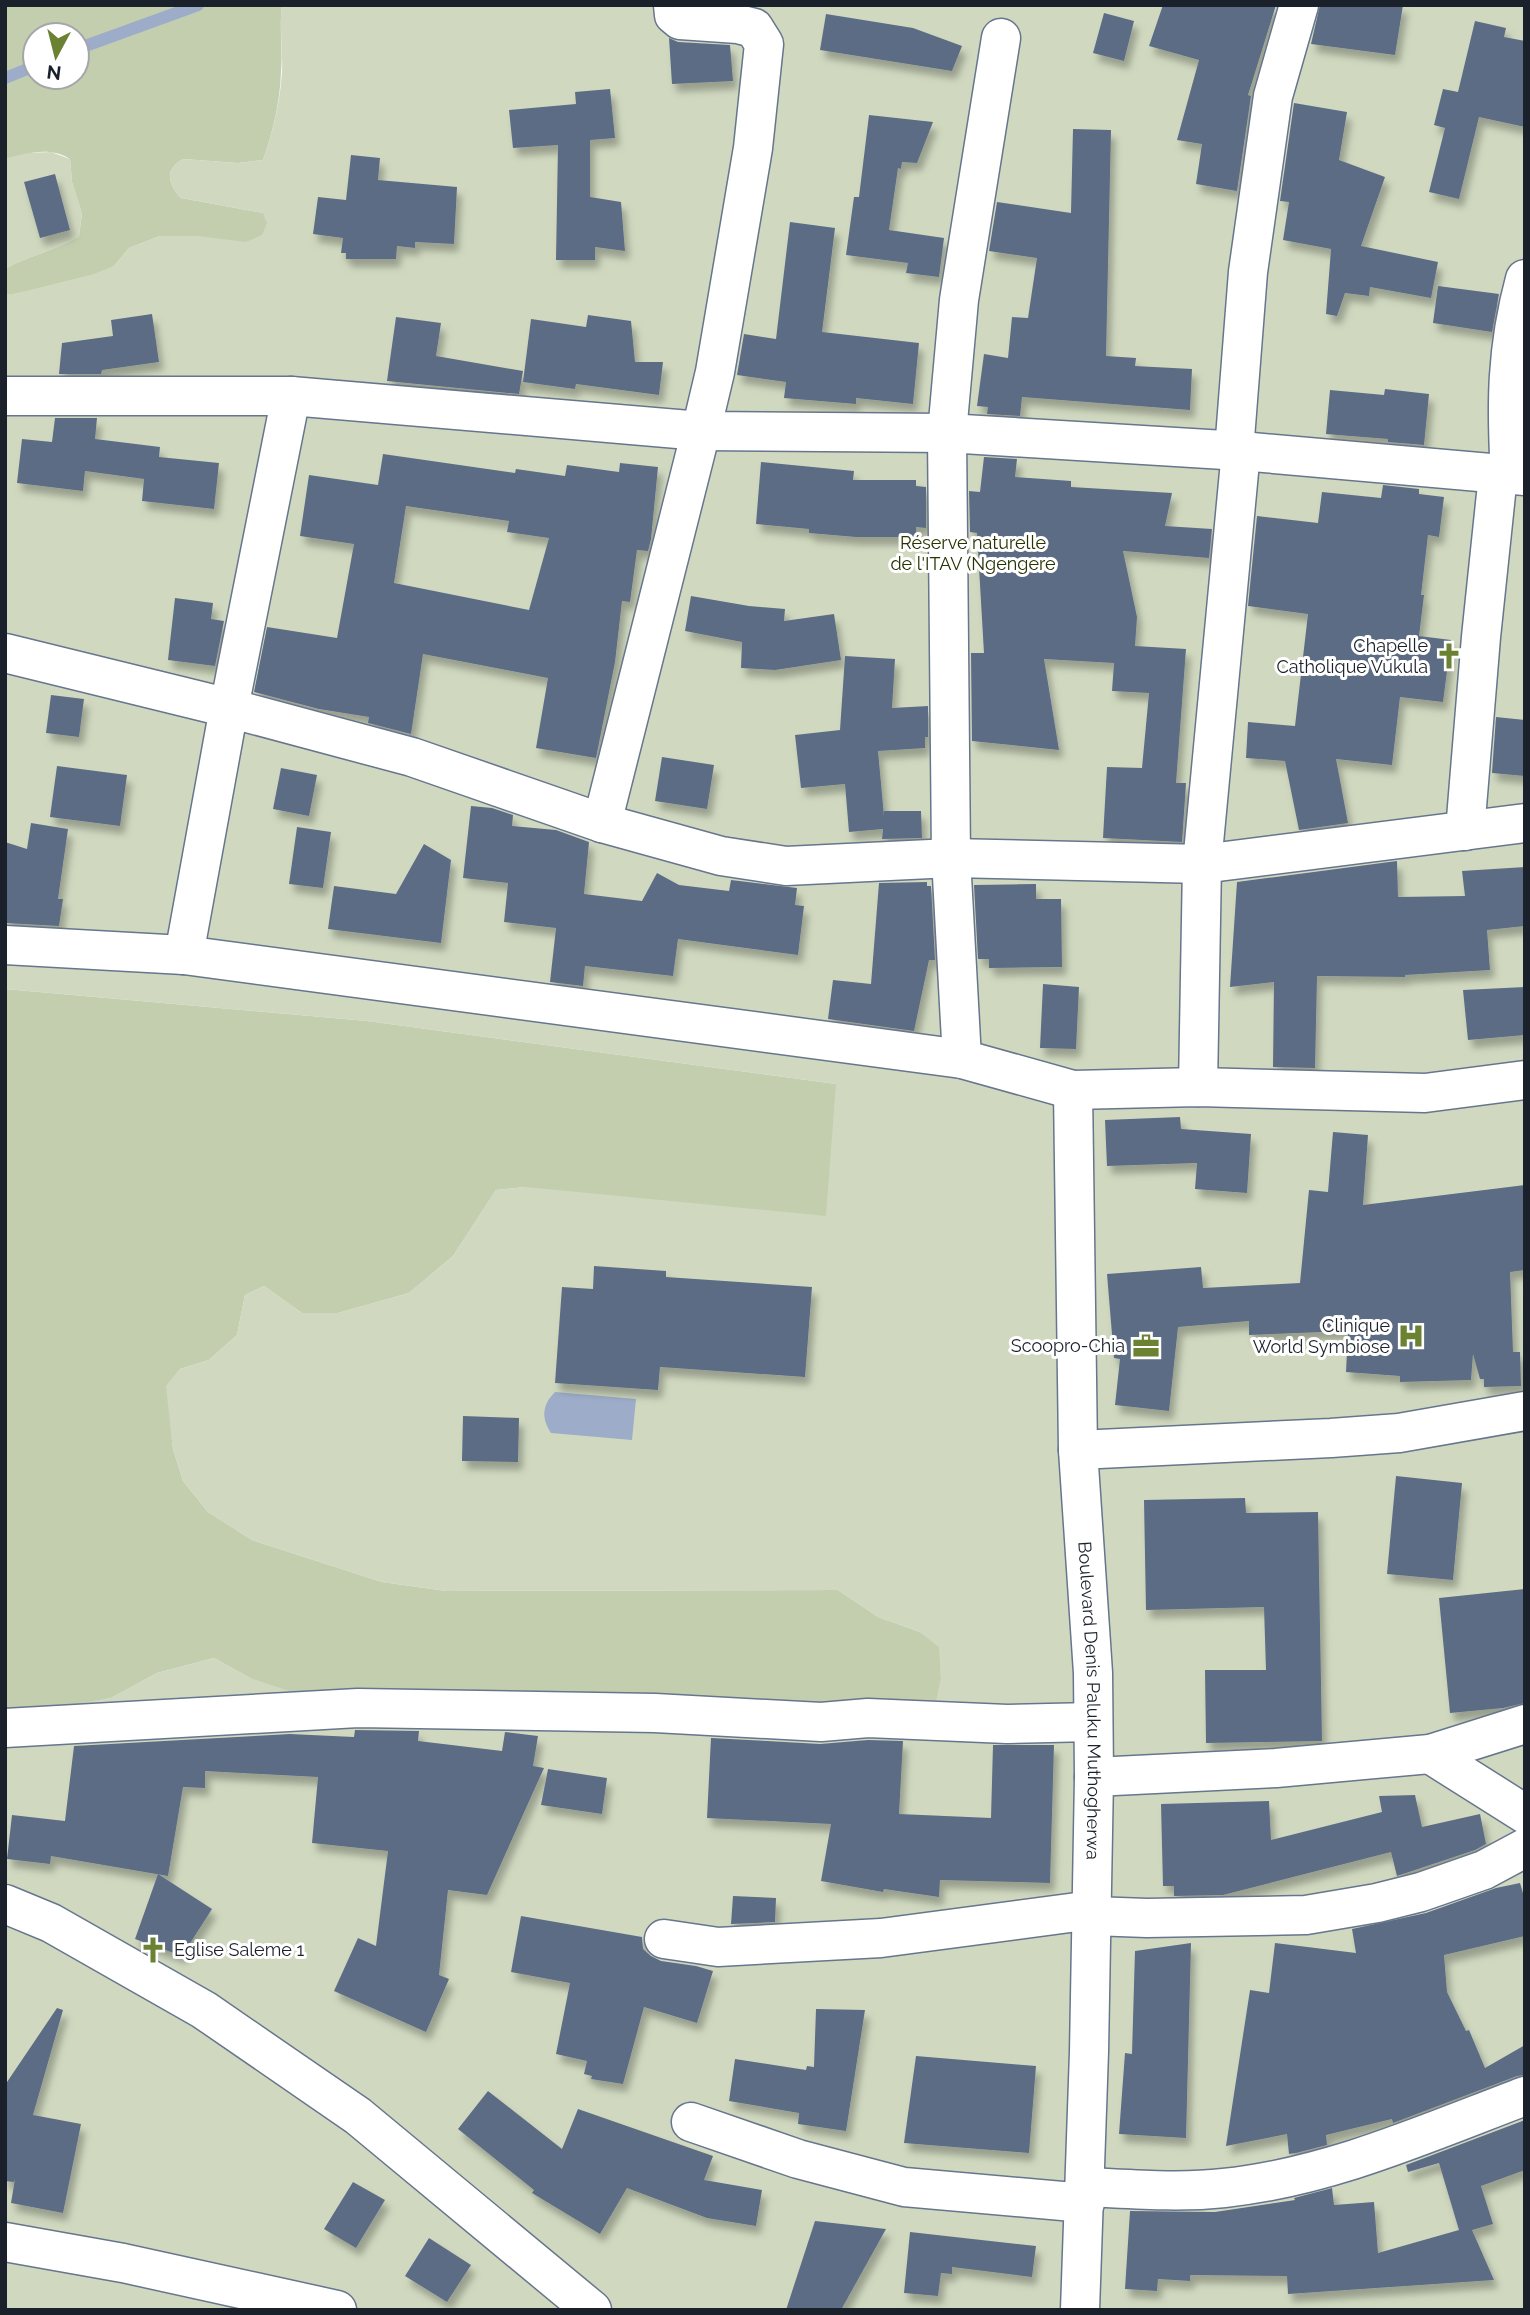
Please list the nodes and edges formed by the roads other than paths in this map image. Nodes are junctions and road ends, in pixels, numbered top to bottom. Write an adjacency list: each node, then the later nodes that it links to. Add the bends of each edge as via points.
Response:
1 (673, 5): 7 (street, via 680,20 754,28 764,44 753,148)
2 (1299, 5): 9 (street, via 1273,96 1248,272)
3 (1001, 38): 8 (street, via 959,300)
4 (1525, 279): 10 (street, via 1508,361)
5 (5, 396): 6 (street)
6 (291, 396): 7 (street); 12 (street)
7 (701, 431): 8 (street); 13 (street)
8 (947, 433): 9 (street); 16 (street)
9 (1238, 451): 10 (street); 17 (street)
10 (1511, 476): 15 (street, via 1481,637)
11 (5, 653): 12 (street)
12 (229, 708): 13 (street, via 412,758); 19 (street)
13 (601, 823): 16 (street, via 721,856 786,866)
14 (1525, 823): 15 (street)
15 (1465, 831): 17 (street)
16 (951, 858): 17 (street); 20 (street)
17 (1202, 864): 22 (street)
18 (5, 945): 19 (street)
19 (184, 955): 20 (street)
20 (962, 1059): 23 (street)
21 (1525, 1080): 22 (street, via 1425,1093)
22 (1198, 1087): 23 (street)
23 (1073, 1090): 25 (street, Boulevard Denis Paluku Muthogherwa)
24 (1525, 1411): 25 (street, via 1399,1433)
25 (1077, 1450): 26 (street, Boulevard Denis Paluku Muthogherwa)
26 (1093, 1722): 28 (street, via 1007,1724 868,1717 821,1721 358,1708); 30 (street, Boulevard Denis Paluku Muthogherwa)
27 (1525, 1724): 29 (street)
28 (5, 1728)
29 (1430, 1754): 30 (street); 31 (street)
30 (1094, 1777): 34 (street, Boulevard Denis Paluku Muthogherwa)
31 (1525, 1814)
32 (1525, 1848): 34 (street, via 1484,1870 1421,1892 1306,1914 1147,1918)
33 (5, 1904): 41 (street, via 51,1923 204,2010 358,2116)
34 (1092, 1913): 35 (street, via 881,1938 718,1947); 38 (street, Boulevard Denis Paluku Muthogherwa)
35 (664, 1939)
36 (1525, 2096): 38 (street, via 1316,2172 1226,2188)
37 (691, 2122): 38 (street, via 798,2159 904,2187)
38 (1085, 2195): 42 (street, Boulevard Denis Paluku Muthogherwa)
39 (5, 2242): 40 (street)
40 (337, 2310)
41 (592, 2310)
42 (1080, 2310)

